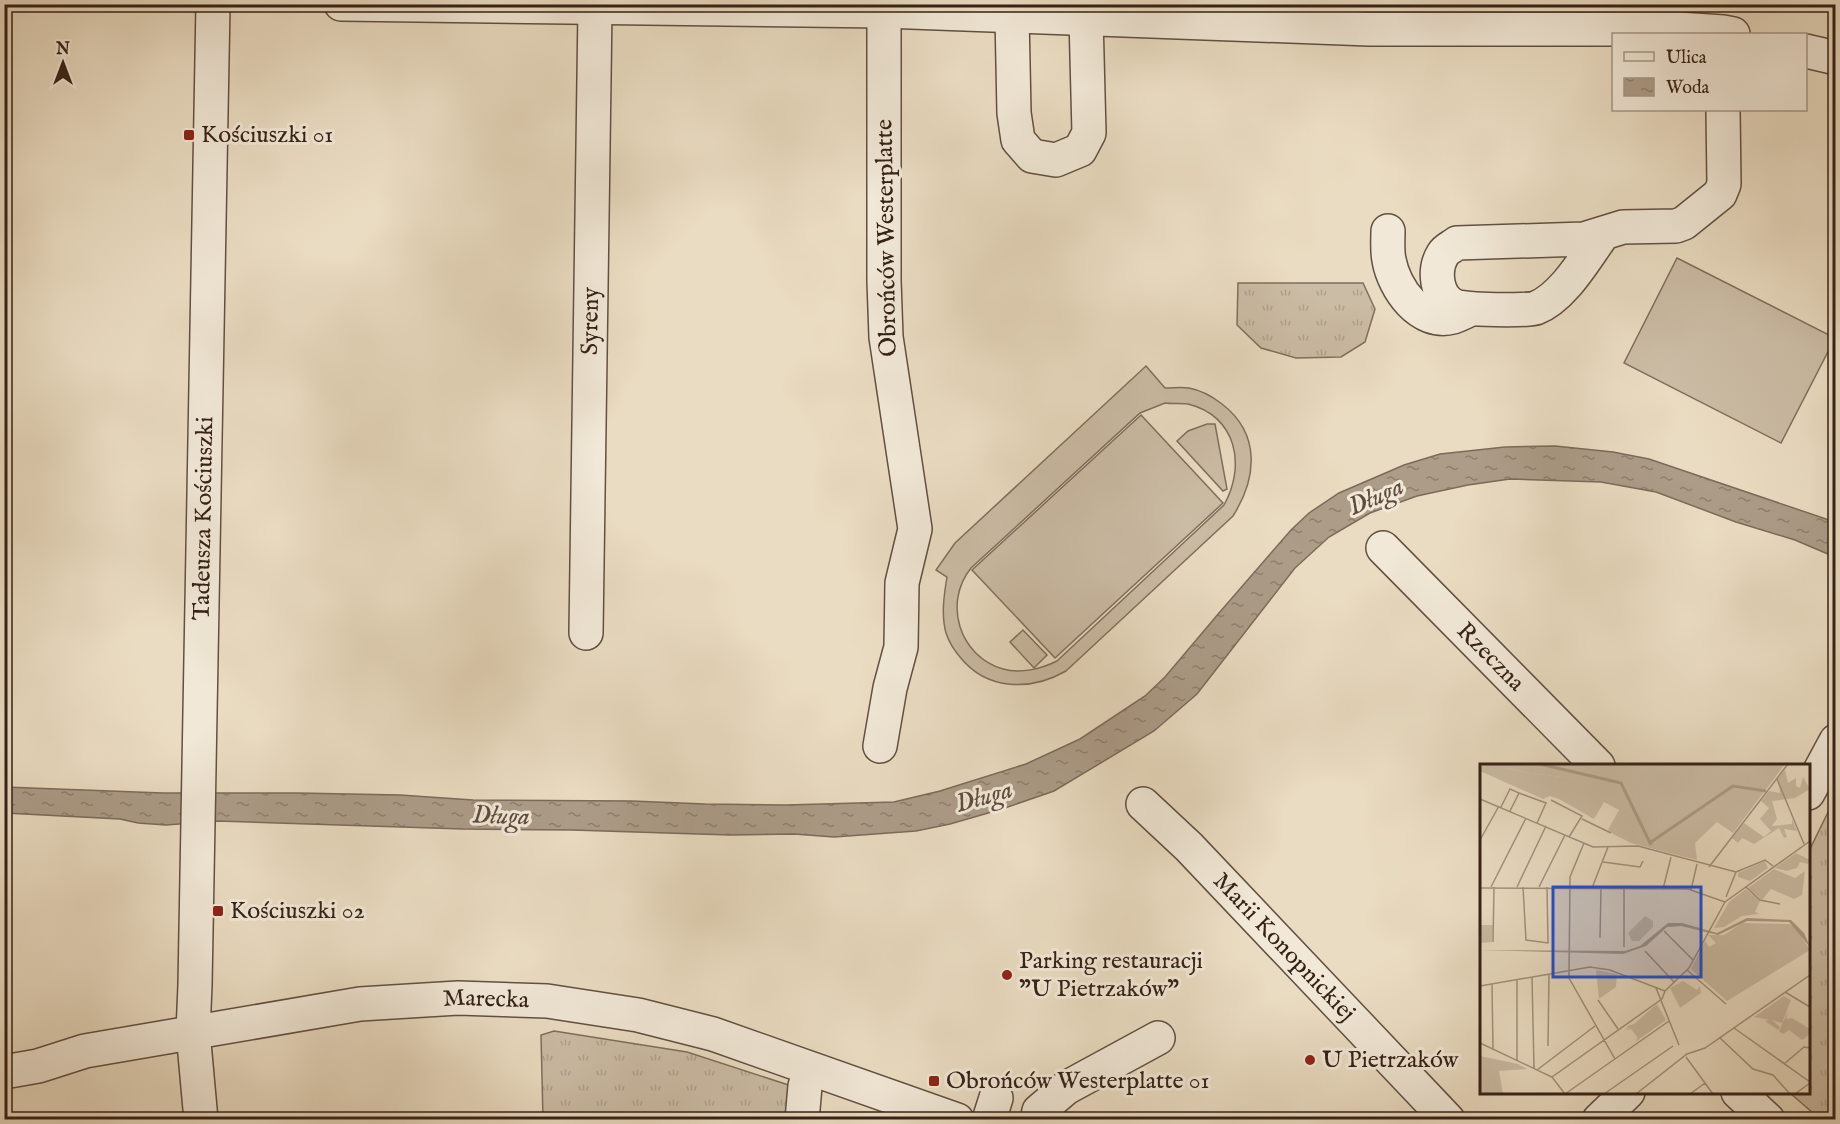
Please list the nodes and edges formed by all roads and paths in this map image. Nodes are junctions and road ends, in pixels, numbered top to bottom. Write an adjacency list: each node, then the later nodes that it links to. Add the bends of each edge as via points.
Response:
1 (213, 4): 23 (street, Tadeusza Kościuszki)
2 (340, 4): 3 (street)
3 (485, 6): 4 (street)
4 (595, 9): 5 (street); 17 (street, Syreny)
5 (884, 11): 6 (street); 19 (street, Obrońców Westerplatte, via 886,337 915,529 902,583 901,647)
6 (1012, 16): 8 (street); 8 (street, via 1018,140 1032,156 1056,160 1080,150 1089,133)
7 (1372, 17): 8 (street); 9 (street, via 1678,29)
8 (1086, 18)
9 (1727, 26)
10 (1807, 51): 11 (street)
11 (1836, 58)
12 (1723, 111): 14 (street, via 1724,184 1720,194 1676,226 1623,227)
13 (1388, 231): 15 (street, via 1388,258 1393,274 1416,308 1441,318)
14 (1604, 234): 15 (street, via 1560,292 1536,308); 15 (street, via 1584,239 1457,243 1444,252 1437,265 1437,280 1442,295 1454,306)
15 (1471, 309)
16 (1383, 548): 20 (street, Rzeczna)
17 (586, 633)
18 (1836, 741): 21 (street)
19 (880, 746)
20 (1597, 764)
21 (1810, 791)
22 (1143, 804): 33 (street, Marii Konopnickiej, via 1190,847)
23 (193, 1032): 25 (street, Marecka); 29 (street, Tadeusza Kościuszki); 31 (street, Marecka, via 360,1004 458,998 547,1002 638,1015 712,1034)
24 (1158, 1038): 32 (street, via 1066,1088)
25 (4, 1072)
26 (805, 1086): 30 (street)
27 (1626, 1094): 34 (street)
28 (1740, 1094): 35 (street)
29 (201, 1119)
30 (802, 1119)
31 (957, 1119)
32 (1036, 1119)
33 (1448, 1119)
34 (1599, 1119)
35 (1768, 1119)

